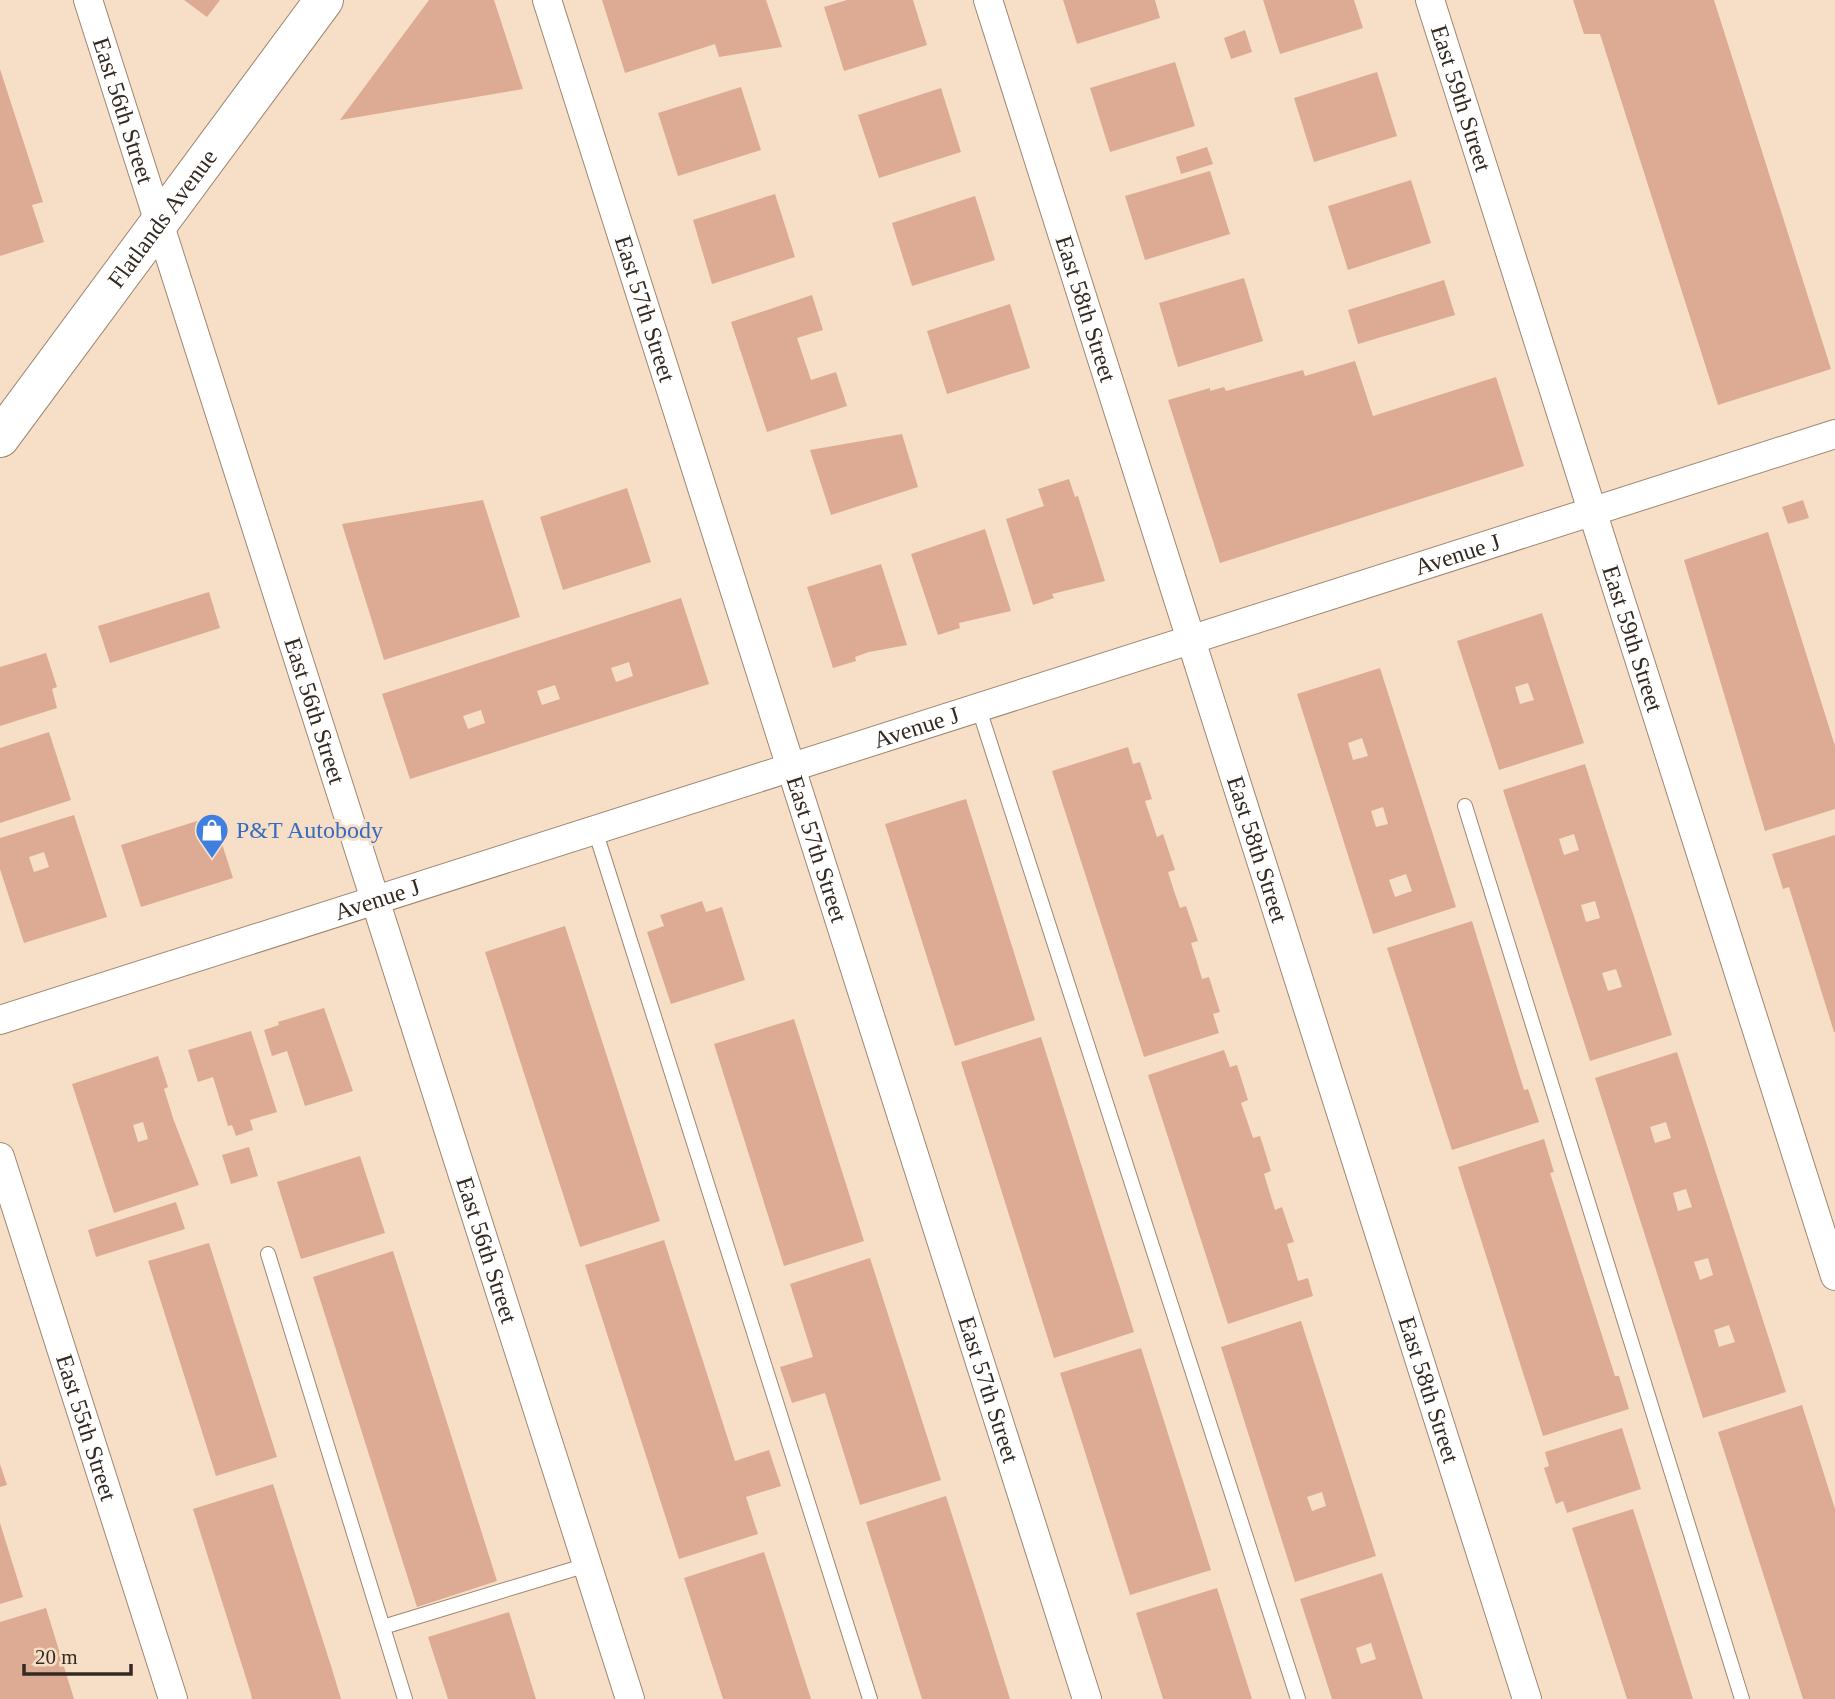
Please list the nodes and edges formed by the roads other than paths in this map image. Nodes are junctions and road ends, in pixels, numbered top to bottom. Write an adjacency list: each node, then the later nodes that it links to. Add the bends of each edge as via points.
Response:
1 (88, 0): 6 (street, East 56th Street)
2 (324, 0): 6 (main road, Flatlands Avenue)
3 (547, 0): 12 (street, East 57th Street)
4 (988, 0): 10 (street, East 58th Street)
5 (1430, 0): 9 (street, East 59th Street)
6 (160, 223): 8 (main road, Flatlands Avenue); 15 (street, East 56th Street)
7 (1835, 434): 9 (street, Avenue J)
8 (0, 438)
9 (1593, 513): 10 (street, Avenue J); 19 (street, East 59th Street)
10 (1192, 641): 11 (street, Avenue J); 28 (street, East 58th Street)
11 (979, 709): 12 (street, Avenue J); 27 (lane)
12 (791, 769): 14 (street, Avenue J); 26 (street, East 57th Street)
13 (1465, 806): 29 (lane)
14 (595, 830): 15 (street, Avenue J); 25 (lane)
15 (375, 900): 16 (street, Avenue J); 20 (street, East 56th Street)
16 (0, 1020)
17 (0, 1157): 22 (street, East 55th Street)
18 (268, 1254): 21 (lane)
19 (1835, 1276)
20 (587, 1565): 21 (lane); 24 (street, East 56th Street)
21 (383, 1627): 23 (lane)
22 (173, 1699)
23 (405, 1699)
24 (630, 1699)
25 (870, 1699)
26 (1087, 1699)
27 (1298, 1699)
28 (1527, 1699)
29 (1742, 1699)

